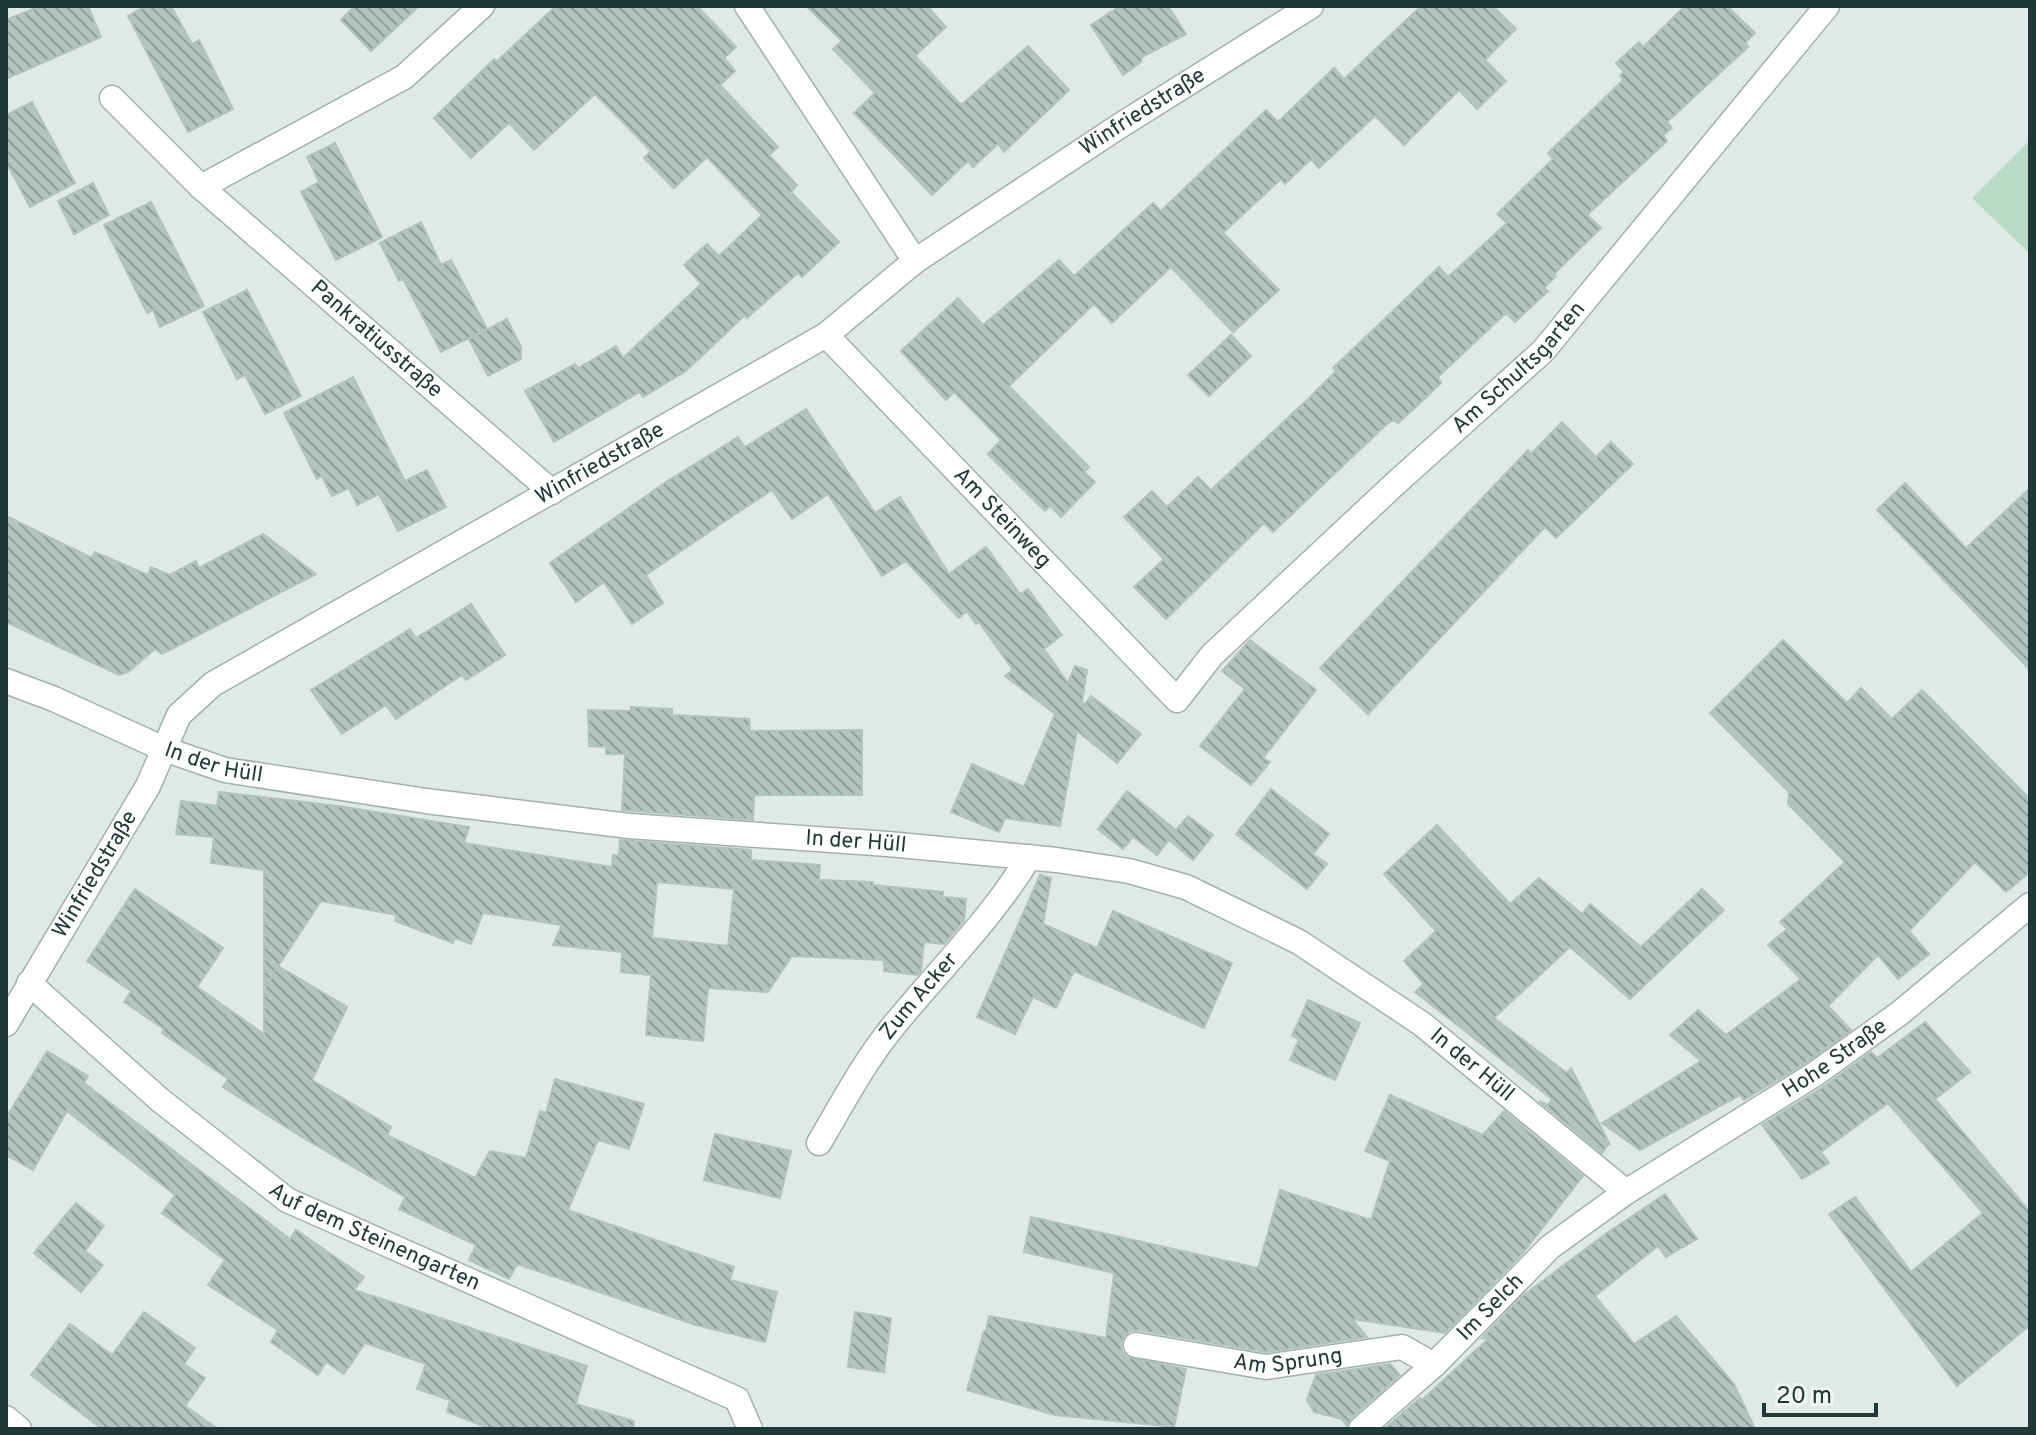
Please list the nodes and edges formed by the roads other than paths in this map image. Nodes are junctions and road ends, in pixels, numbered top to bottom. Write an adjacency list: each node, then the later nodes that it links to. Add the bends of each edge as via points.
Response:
1 (482, 6): 6 (street, via 404,77)
2 (747, 6): 7 (street)
3 (1311, 6): 7 (street, Winfriedstraße)
4 (1827, 6): 11 (street, Am Schultsgarten, via 1543,351 1212,655)
5 (112, 98): 6 (street, Pankratiusstraße)
6 (201, 187): 9 (street, Pankratiusstraße)
7 (915, 261): 8 (street, Winfriedstraße)
8 (826, 335): 9 (street, Winfriedstraße); 11 (street, Am Steinweg)
9 (552, 492): 12 (street, Winfriedstraße, via 213,684 179,715)
10 (6, 681): 12 (street, In der Hüll)
11 (1177, 700)
12 (164, 749): 13 (street, In der Hüll, via 225,770 457,805 629,826); 15 (street, Winfriedstraße, via 148,786)
13 (1029, 857): 17 (street, Zum Acker, via 890,1031); 18 (street, In der Hüll, via 1129,871 1186,887 1299,942 1422,1024)
14 (2030, 905): 18 (street, Hohe Straße, via 1900,1013 1815,1074)
15 (29, 983): 16 (street, Winfriedstraße); 23 (street, Auf dem Steinengarten, via 160,1100 287,1200 737,1399)
16 (6, 1024)
17 (819, 1143)
18 (1626, 1192): 20 (street, Im Selch, via 1550,1247)
19 (1136, 1345): 20 (street, Am Sprung, via 1266,1367 1402,1347)
20 (1434, 1365): 24 (street, Im Selch)
21 (6, 1418): 22 (street)
22 (19, 1429)
23 (750, 1429)
24 (1361, 1429)

